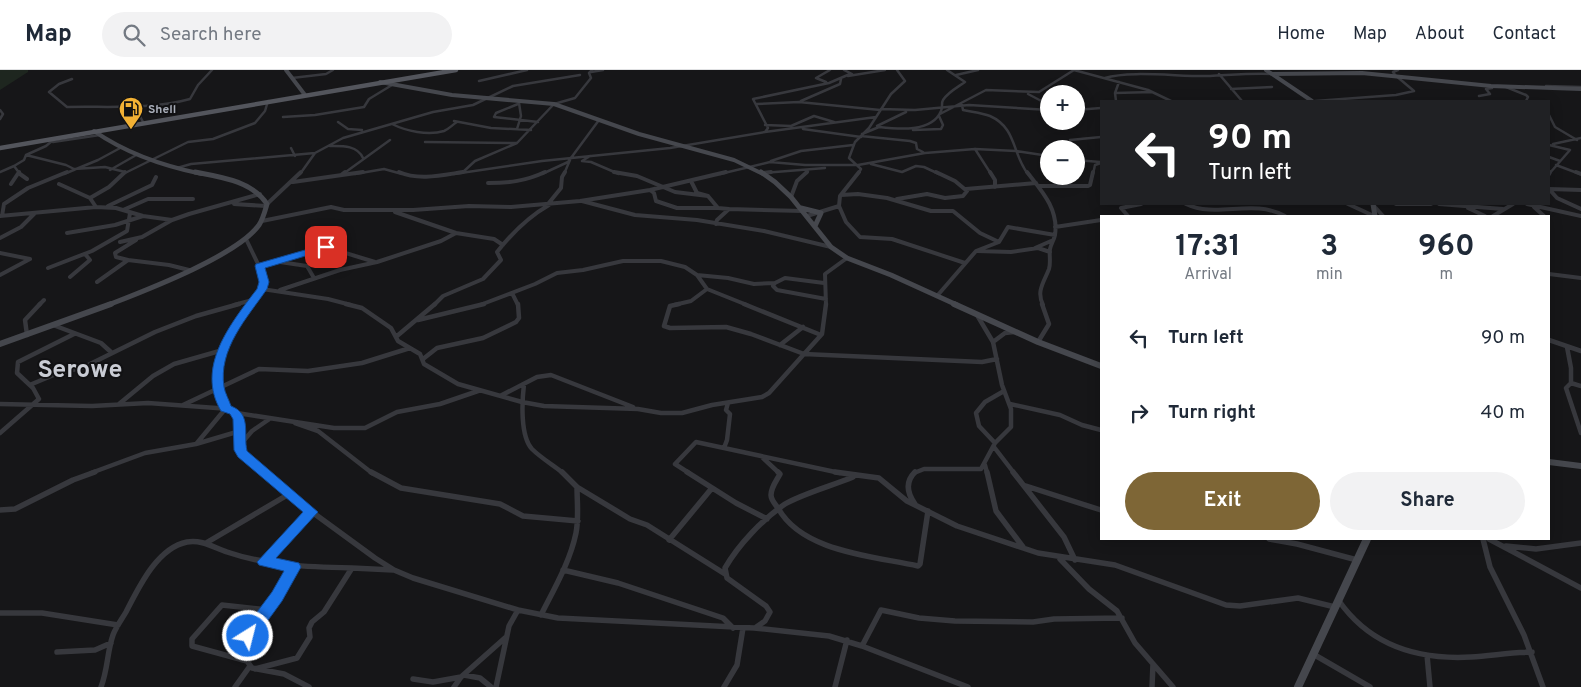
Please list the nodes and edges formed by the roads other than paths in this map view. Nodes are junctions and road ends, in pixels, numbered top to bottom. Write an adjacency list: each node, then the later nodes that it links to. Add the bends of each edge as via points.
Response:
1 (212, 70): 66 (street, via 188,100)
2 (286, 70): 27 (street)
3 (333, 70): 22 (street)
4 (455, 70): 32 (main road)
5 (527, 70): 31 (street)
6 (603, 70): 16 (street)
7 (830, 70): 33 (street, via 816,78)
8 (844, 70): 17 (street)
9 (885, 70): 18 (street)
10 (897, 70): 68 (street, via 905,81)
11 (947, 70): 24 (street)
12 (978, 70): 19 (street)
13 (1074, 70): 30 (street); 44 (street, via 1044,90)
14 (1266, 70): 21 (street)
15 (1398, 70): 25 (street, via 1393,72)
16 (591, 71): 60 (street, via 586,87 575,98)
17 (850, 74): 18 (street); 26 (street)
18 (860, 74): 26 (street)
19 (967, 74): 24 (street); 29 (street)
20 (1219, 74): 21 (street); 30 (street, via 1112,75); 42 (street)
21 (1272, 74): 25 (street, via 1347,72); 54 (street)
22 (313, 75): 27 (street); 35 (street)
23 (580, 75): 48 (street, via 513,86)
24 (954, 75): 29 (street)
25 (1394, 75): 38 (street); 55 (street, via 1414,91)
26 (847, 76): 28 (street)
27 (292, 78): 35 (street)
28 (841, 78): 33 (street); 58 (street, via 840,84)
29 (959, 78): 65 (street, via 964,84 949,93)
30 (1105, 78): 34 (street)
31 (479, 80)
32 (378, 82): 37 (street); 46 (main road)
33 (827, 82): 61 (street, via 766,94 754,99)
34 (1119, 82): 43 (street); 45 (street)
35 (296, 83): 46 (street)
36 (59, 84): 66 (street, via 49,93 66,106)
37 (392, 85): 48 (street); 74 (street, via 369,99 365,107)
38 (1491, 86): 40 (street); 47 (street, via 1486,89 1491,93)
39 (1272, 87): 42 (street)
40 (1505, 87): 41 (street); 56 (street, via 1526,95)
41 (1581, 88)
42 (1231, 89): 53 (street)
43 (1153, 92): 45 (street); 52 (street)
44 (1027, 93): 49 (street, via 986,90); 50 (street)
45 (1115, 93): 51 (street)
46 (305, 95): 57 (main road)
47 (1479, 96)
48 (487, 99): 59 (street); 84 (street)
49 (967, 100): 62 (street); 64 (street)
50 (1040, 100)
51 (1116, 100)
52 (1169, 100)
53 (1241, 100)
54 (1311, 100)
55 (1327, 100)
56 (1526, 100)
57 (268, 101): 79 (main road); 127 (street, via 262,116 252,125 212,139 190,141)
58 (799, 102): 61 (street); 68 (street)
59 (519, 103): 60 (street); 78 (street); 78 (street, via 496,113 494,117)
60 (554, 104): 77 (street); 81 (street)
61 (756, 104): 85 (street)
62 (956, 105): 63 (street); 65 (street); 73 (street)
63 (962, 105): 64 (street); 116 (street, via 963,110 990,116 1008,128)
64 (969, 105): 69 (street)
65 (941, 106): 72 (street); 73 (street)
66 (135, 107): 79 (street)
67 (1100, 108): 70 (street)
68 (881, 109): 72 (street); 75 (street)
69 (1040, 109)
70 (1085, 109)
71 (0, 110): 76 (street, via 4,114)
72 (914, 110): 86 (street, via 894,116)
73 (939, 115): 92 (street); 92 (street, via 943,125 941,129)
74 (283, 117)
75 (876, 117): 82 (street); 88 (street)
76 (0, 119)
77 (599, 120): 110 (street); 126 (street)
78 (520, 121): 81 (street); 89 (street)
79 (143, 122): 93 (main road)
80 (338, 122): 90 (street, via 348,129)
81 (538, 122): 91 (street)
82 (834, 122): 85 (street, via 814,116 791,126); 87 (street)
83 (1550, 123): 102 (street)
84 (392, 124): 89 (street, via 421,132 448,130 456,121); 90 (street)
85 (765, 125): 94 (street, via 768,128)
86 (879, 126): 88 (street); 92 (street); 96 (street)
87 (798, 128): 94 (street); 96 (street)
88 (869, 128): 96 (street)
89 (517, 129): 91 (street)
90 (366, 130): 106 (street)
91 (531, 130): 104 (street)
92 (909, 130)
93 (94, 131): 95 (street); 99 (main road)
94 (765, 132): 110 (street)
95 (100, 135): 99 (street); 111 (street)
96 (861, 136): 107 (street); 117 (street, via 910,141)
97 (1100, 137): 101 (street)
98 (1581, 138): 102 (street)
99 (52, 140): 112 (main road); 121 (street)
100 (390, 140): 125 (street)
101 (1069, 140)
102 (1577, 140): 108 (street)
103 (425, 142): 105 (street)
104 (517, 143): 105 (street); 114 (street)
105 (502, 144): 114 (street)
106 (328, 145): 118 (street); 125 (street, via 356,149)
107 (853, 145): 131 (street, via 804,150); 136 (street, via 849,158)
108 (1550, 145)
109 (1550, 145): 130 (street, via 1570,150)
110 (683, 146): 123 (street); 141 (street)
111 (122, 147): 119 (street); 142 (street)
112 (0, 148)
113 (290, 148): 122 (street)
114 (508, 148): 148 (street, via 475,161)
115 (975, 149): 116 (street); 117 (street); 163 (street, via 995,180)
116 (1016, 150): 120 (street); 161 (street, via 1023,168)
117 (925, 152): 134 (street)
118 (314, 153): 122 (street); 157 (street)
119 (138, 154): 127 (street); 144 (street)
120 (1040, 154)
121 (26, 155): 137 (street); 142 (street)
122 (295, 156): 143 (street, via 193,164)
123 (591, 156): 126 (street); 128 (street)
124 (1550, 157): 130 (street)
125 (363, 158): 154 (street)
126 (571, 159): 128 (street); 135 (street); 148 (street); 158 (street, via 528,180)
127 (151, 160): 143 (street); 147 (street)
128 (582, 161): 135 (street); 162 (street)
129 (1085, 161): 133 (street)
130 (1560, 161): 140 (street)
131 (770, 162): 138 (street); 141 (street)
132 (1100, 162): 161 (street, via 1095,165 1088,186)
133 (1100, 162)
134 (870, 164): 136 (street); 165 (street, via 902,172 916,166 924,167)
135 (573, 165): 179 (street, via 562,177 561,188)
136 (858, 165): 138 (street); 164 (street, via 861,170)
137 (14, 166): 146 (street); 151 (street)
138 (831, 166): 145 (street)
139 (1550, 166): 140 (street)
140 (1555, 166): 150 (street); 152 (street)
141 (750, 168): 149 (street); 156 (street)
142 (74, 169): 144 (street, via 100,167); 211 (street, via 9,199)
143 (176, 169): 170 (street, via 246,185)
144 (110, 170): 147 (street)
145 (810, 170): 149 (street); 174 (street, via 800,178)
146 (0, 172)
147 (124, 172): 175 (street)
148 (463, 172): 154 (street, via 422,177 381,169)
149 (762, 173): 174 (street)
150 (1550, 173)
151 (20, 174): 155 (street); 159 (street)
152 (1581, 174)
153 (156, 177): 192 (street, via 152,185)
154 (338, 177): 157 (street)
155 (27, 179)
156 (691, 181): 162 (street); 173 (street, via 697,193)
157 (293, 182): 181 (street)
158 (488, 183)
159 (11, 184)
160 (59, 184): 175 (street)
161 (1038, 184): 163 (street); 221 (street, via 1048,199)
162 (665, 187): 167 (street); 173 (street, via 683,194)
163 (995, 187): 165 (street)
164 (846, 188): 171 (street); 172 (street)
165 (966, 189): 177 (street, via 963,196 945,198 926,194)
166 (1550, 189): 169 (street)
167 (650, 190): 178 (street); 194 (street, via 660,203 676,207)
168 (1550, 190): 195 (street, via 1557,198)
169 (1581, 190)
170 (260, 194): 180 (street); 181 (street)
171 (858, 194): 172 (street); 177 (street)
172 (841, 195): 190 (street)
173 (708, 196): 194 (street)
174 (791, 196): 199 (street)
175 (90, 198): 191 (street)
176 (194, 199): 198 (street, via 148,199)
177 (896, 200): 231 (street, via 931,210 953,210 980,233)
178 (580, 201): 179 (street); 219 (street, via 635,215)
179 (550, 203): 200 (street, via 506,208 468,206); 232 (street, via 530,215)
180 (230, 204): 181 (street); 215 (street)
181 (267, 205): 217 (street)
182 (1136, 205): 204 (street, via 1122,208)
183 (1188, 205): 205 (street, via 1197,209 1255,207)
184 (1350, 205): 206 (street)
185 (1373, 205): 207 (street)
186 (1447, 205): 193 (street)
187 (1511, 205): 197 (street)
188 (1530, 205): 210 (street)
189 (1533, 205): 214 (street)
190 (839, 206): 203 (street); 244 (street, via 846,222 860,238 892,240)
191 (96, 207): 192 (street); 201 (street)
192 (107, 207): 198 (street)
193 (1464, 207): 197 (street); 208 (street)
194 (718, 208): 196 (street)
195 (1581, 208)
196 (729, 209): 199 (street); 219 (street)
197 (1503, 209): 209 (street)
198 (123, 210): 202 (street)
199 (802, 210): 203 (street); 213 (street)
200 (391, 211): 217 (street, via 334,207); 223 (street)
201 (35, 213): 211 (street); 226 (street, via 21,227)
202 (130, 213): 212 (street); 218 (street)
203 (821, 213): 213 (street); 220 (street)
204 (1127, 215)
205 (1283, 215)
206 (1373, 215)
207 (1382, 215)
208 (1483, 215)
209 (1494, 215)
210 (1543, 215)
211 (1, 216)
212 (143, 216): 215 (street); 218 (street)
213 (807, 216): 220 (street)
214 (1581, 216)
215 (172, 220): 225 (street)
216 (1100, 220): 221 (street)
217 (262, 221): 227 (street)
218 (128, 223): 222 (street); 228 (street, via 128,230)
219 (716, 224): 234 (street, via 774,232)
220 (815, 226): 234 (street)
221 (1055, 226): 224 (street)
222 (67, 233)
223 (456, 233): 232 (street, via 492,238); 243 (street)
224 (1055, 235): 229 (street); 231 (street, via 1008,227)
225 (142, 237): 230 (street); 233 (street)
226 (0, 238)
227 (246, 239): 245 (street); 248 (street)
228 (113, 240): 230 (street); 239 (street)
229 (1051, 241): 235 (street); 237 (street)
230 (120, 242): 233 (street)
231 (999, 242): 236 (street)
232 (503, 245): 269 (street, via 498,252 502,260 485,277 443,296)
233 (125, 246): 241 (street, via 114,254)
234 (831, 247): 240 (street)
235 (1034, 248): 236 (street, via 1011,252); 237 (street)
236 (976, 251): 244 (street)
237 (1050, 252): 281 (street, via 1049,268 1038,297 1049,324)
238 (0, 253): 251 (street, via 30,259)
239 (85, 254): 246 (street); 253 (street, via 90,260)
240 (847, 258): 258 (street, via 826,273); 264 (street)
241 (128, 260): 248 (street); 257 (street)
242 (279, 261): 243 (street, via 330,247); 245 (street); 255 (street, via 307,266)
243 (377, 262): 255 (street)
244 (965, 263): 264 (street)
245 (260, 266): 261 (street, via 264,282)
246 (48, 268)
247 (1550, 269): 250 (street)
248 (189, 270): 270 (street, via 147,290)
249 (1550, 274): 250 (street)
250 (1556, 274): 256 (street)
251 (0, 275)
252 (698, 275): 254 (street); 260 (street); 263 (street, via 685,266 661,261 623,261 557,273)
253 (70, 277)
254 (719, 277): 259 (street, via 754,284); 260 (street)
255 (314, 278): 262 (street)
256 (1581, 278)
257 (97, 282)
258 (824, 282): 259 (street, via 785,278); 266 (street)
259 (774, 283): 266 (street, via 777,290)
260 (707, 288): 271 (street); 283 (street, via 691,301 670,306 664,326 726,327)
261 (262, 289): 262 (street); 265 (street)
262 (278, 291): 278 (street, via 362,308)
263 (512, 294): 269 (street, via 468,310); 291 (street, via 518,304 519,318 516,322 483,338 437,348)
264 (936, 296): 268 (street)
265 (256, 299): 286 (street, via 234,327); 288 (street, via 196,316)
266 (826, 299): 272 (street)
267 (44, 300): 276 (street, via 25,320)
268 (977, 314): 274 (street); 280 (street)
269 (418, 320): 278 (street)
270 (54, 325): 275 (street); 276 (street)
271 (804, 327): 273 (street); 283 (street)
272 (823, 328): 273 (street); 277 (street)
273 (811, 330): 277 (street)
274 (1014, 332): 280 (street, via 1005,333); 281 (street)
275 (74, 334): 288 (street, via 102,343); 294 (street, via 18,362 18,375)
276 (26, 335): 282 (street)
277 (821, 335): 289 (street)
278 (397, 336): 285 (street, via 398,341)
279 (1550, 340): 284 (street)
280 (993, 342): 290 (street)
281 (1038, 342): 292 (street)
282 (0, 344)
283 (780, 345): 289 (street)
284 (1567, 347): 287 (street); 293 (street)
285 (410, 348): 291 (street, via 420,354); 297 (street, via 362,363 308,371 264,368)
286 (223, 350): 297 (street, via 218,368); 305 (street, via 174,364)
287 (1581, 351)
288 (112, 353): 294 (street, via 80,369)
289 (804, 354): 290 (street, via 982,362); 302 (street, via 766,395)
290 (997, 359): 299 (street)
291 (422, 360): 298 (street, via 437,373)
292 (1100, 366)
293 (1571, 383): 296 (street); 316 (street, via 1566,388)
294 (32, 384): 304 (street, via 39,397)
295 (524, 384): 300 (street); 301 (street); 309 (street, via 538,376 551,376)
296 (1581, 386)
297 (218, 387): 307 (street); 308 (street)
298 (479, 390): 300 (street); 312 (street, via 440,404 397,412 365,428)
299 (1004, 391): 306 (street); 318 (street, via 982,402 975,414 978,424)
300 (500, 395): 301 (street)
301 (522, 402): 309 (street, via 544,406); 326 (street, via 528,442)
302 (728, 403): 309 (street, via 682,413); 320 (street, via 726,410 730,414)
303 (0, 404): 304 (street)
304 (35, 404): 305 (street); 315 (street)
305 (118, 404): 307 (street)
306 (1010, 404): 313 (street, via 1060,415); 318 (street, via 1011,427)
307 (182, 406): 308 (street)
308 (226, 408): 310 (street); 317 (street)
309 (638, 409)
310 (236, 414): 311 (street); 314 (street)
311 (269, 419): 312 (street); 319 (street, via 252,431)
312 (295, 423): 337 (street, via 320,433 333,445 401,488 500,504 523,516)
313 (1100, 430)
314 (240, 431): 317 (street); 319 (street)
315 (0, 433)
316 (1581, 433)
317 (196, 444): 332 (street, via 145,453 72,480 15,509)
318 (994, 445): 323 (street); 327 (street)
319 (240, 446): 329 (street, via 246,458)
320 (724, 448): 321 (street); 328 (street, via 696,442 676,462 676,466)
321 (758, 456): 325 (street); 331 (street, via 779,473 771,497)
322 (1550, 462): 324 (street)
323 (984, 465): 330 (street, via 977,469 924,469 915,472 908,483 908,491); 346 (street, via 998,516)
324 (1581, 466)
325 (854, 476): 330 (street, via 876,477); 331 (street, via 790,500)
326 (577, 486): 337 (street); 338 (street)
327 (1025, 486): 333 (street); 348 (street, via 1064,537)
328 (712, 488): 336 (street); 338 (street)
329 (289, 494): 335 (street); 343 (street)
330 (916, 505): 334 (street)
331 (779, 509): 334 (street, via 788,525 825,546 915,566 920,564); 336 (street)
332 (0, 510)
333 (1100, 510)
334 (928, 511): 346 (street, via 957,526)
335 (312, 512): 350 (street); 353 (street)
336 (767, 519): 355 (street, via 733,554)
337 (578, 521): 354 (street)
338 (669, 540): 355 (street)
339 (1275, 540): 349 (street)
340 (1367, 540): 349 (street)
341 (1483, 540): 372 (street, via 1494,578)
342 (1491, 540): 345 (street)
343 (206, 543): 350 (street); 363 (street, via 184,543 152,566)
344 (1581, 543): 345 (street, via 1536,549)
345 (1502, 545): 356 (street)
346 (1024, 548): 347 (street)
347 (1059, 558): 348 (street); 362 (street)
348 (1075, 560): 357 (street, via 1115,565 1226,604 1240,606 1298,598)
349 (1357, 560): 357 (street)
350 (264, 562): 351 (street)
351 (294, 567): 352 (street); 358 (street)
352 (352, 568): 353 (street); 376 (street, via 324,612 312,622 310,637 297,658)
353 (394, 570): 359 (street)
354 (563, 570): 361 (street); 364 (street, via 618,583 723,618)
355 (725, 574): 366 (street, via 770,612 765,621)
356 (1581, 588)
357 (1337, 603): 373 (street); 374 (street, via 1377,639 1396,648)
358 (267, 610): 376 (street, via 248,636 244,651); 376 (street, via 222,604 192,640 192,646)
359 (518, 610): 361 (street); 367 (street)
360 (0, 613): 363 (street, via 42,613)
361 (542, 616): 364 (street)
362 (1122, 618): 370 (street, via 955,622 881,610); 375 (street, via 1132,639)
363 (118, 625): 369 (street)
364 (734, 628): 365 (street)
365 (743, 628): 366 (street); 385 (street, via 736,666)
366 (754, 628): 368 (street)
367 (506, 637): 377 (street); 384 (street)
368 (847, 640): 370 (street); 386 (street)
369 (111, 643): 371 (street, via 95,650); 379 (street, via 107,672)
370 (862, 646): 387 (street)
371 (57, 652)
372 (1532, 652): 374 (street, via 1466,658); 393 (street)
373 (1313, 654): 390 (street); 391 (street)
374 (1427, 655): 392 (street)
375 (1153, 664): 388 (street); 389 (street)
376 (251, 666): 380 (street); 381 (street, via 284,674)
377 (463, 676): 378 (street, via 433,682); 382 (street); 383 (street, via 480,678)
378 (413, 679)
379 (101, 687)
380 (235, 687)
381 (309, 687)
382 (454, 687)
383 (491, 687)
384 (496, 687)
385 (724, 687)
386 (835, 687)
387 (968, 687)
388 (1152, 687)
389 (1173, 687)
390 (1298, 687)
391 (1370, 687)
392 (1430, 687)
393 (1544, 687)

